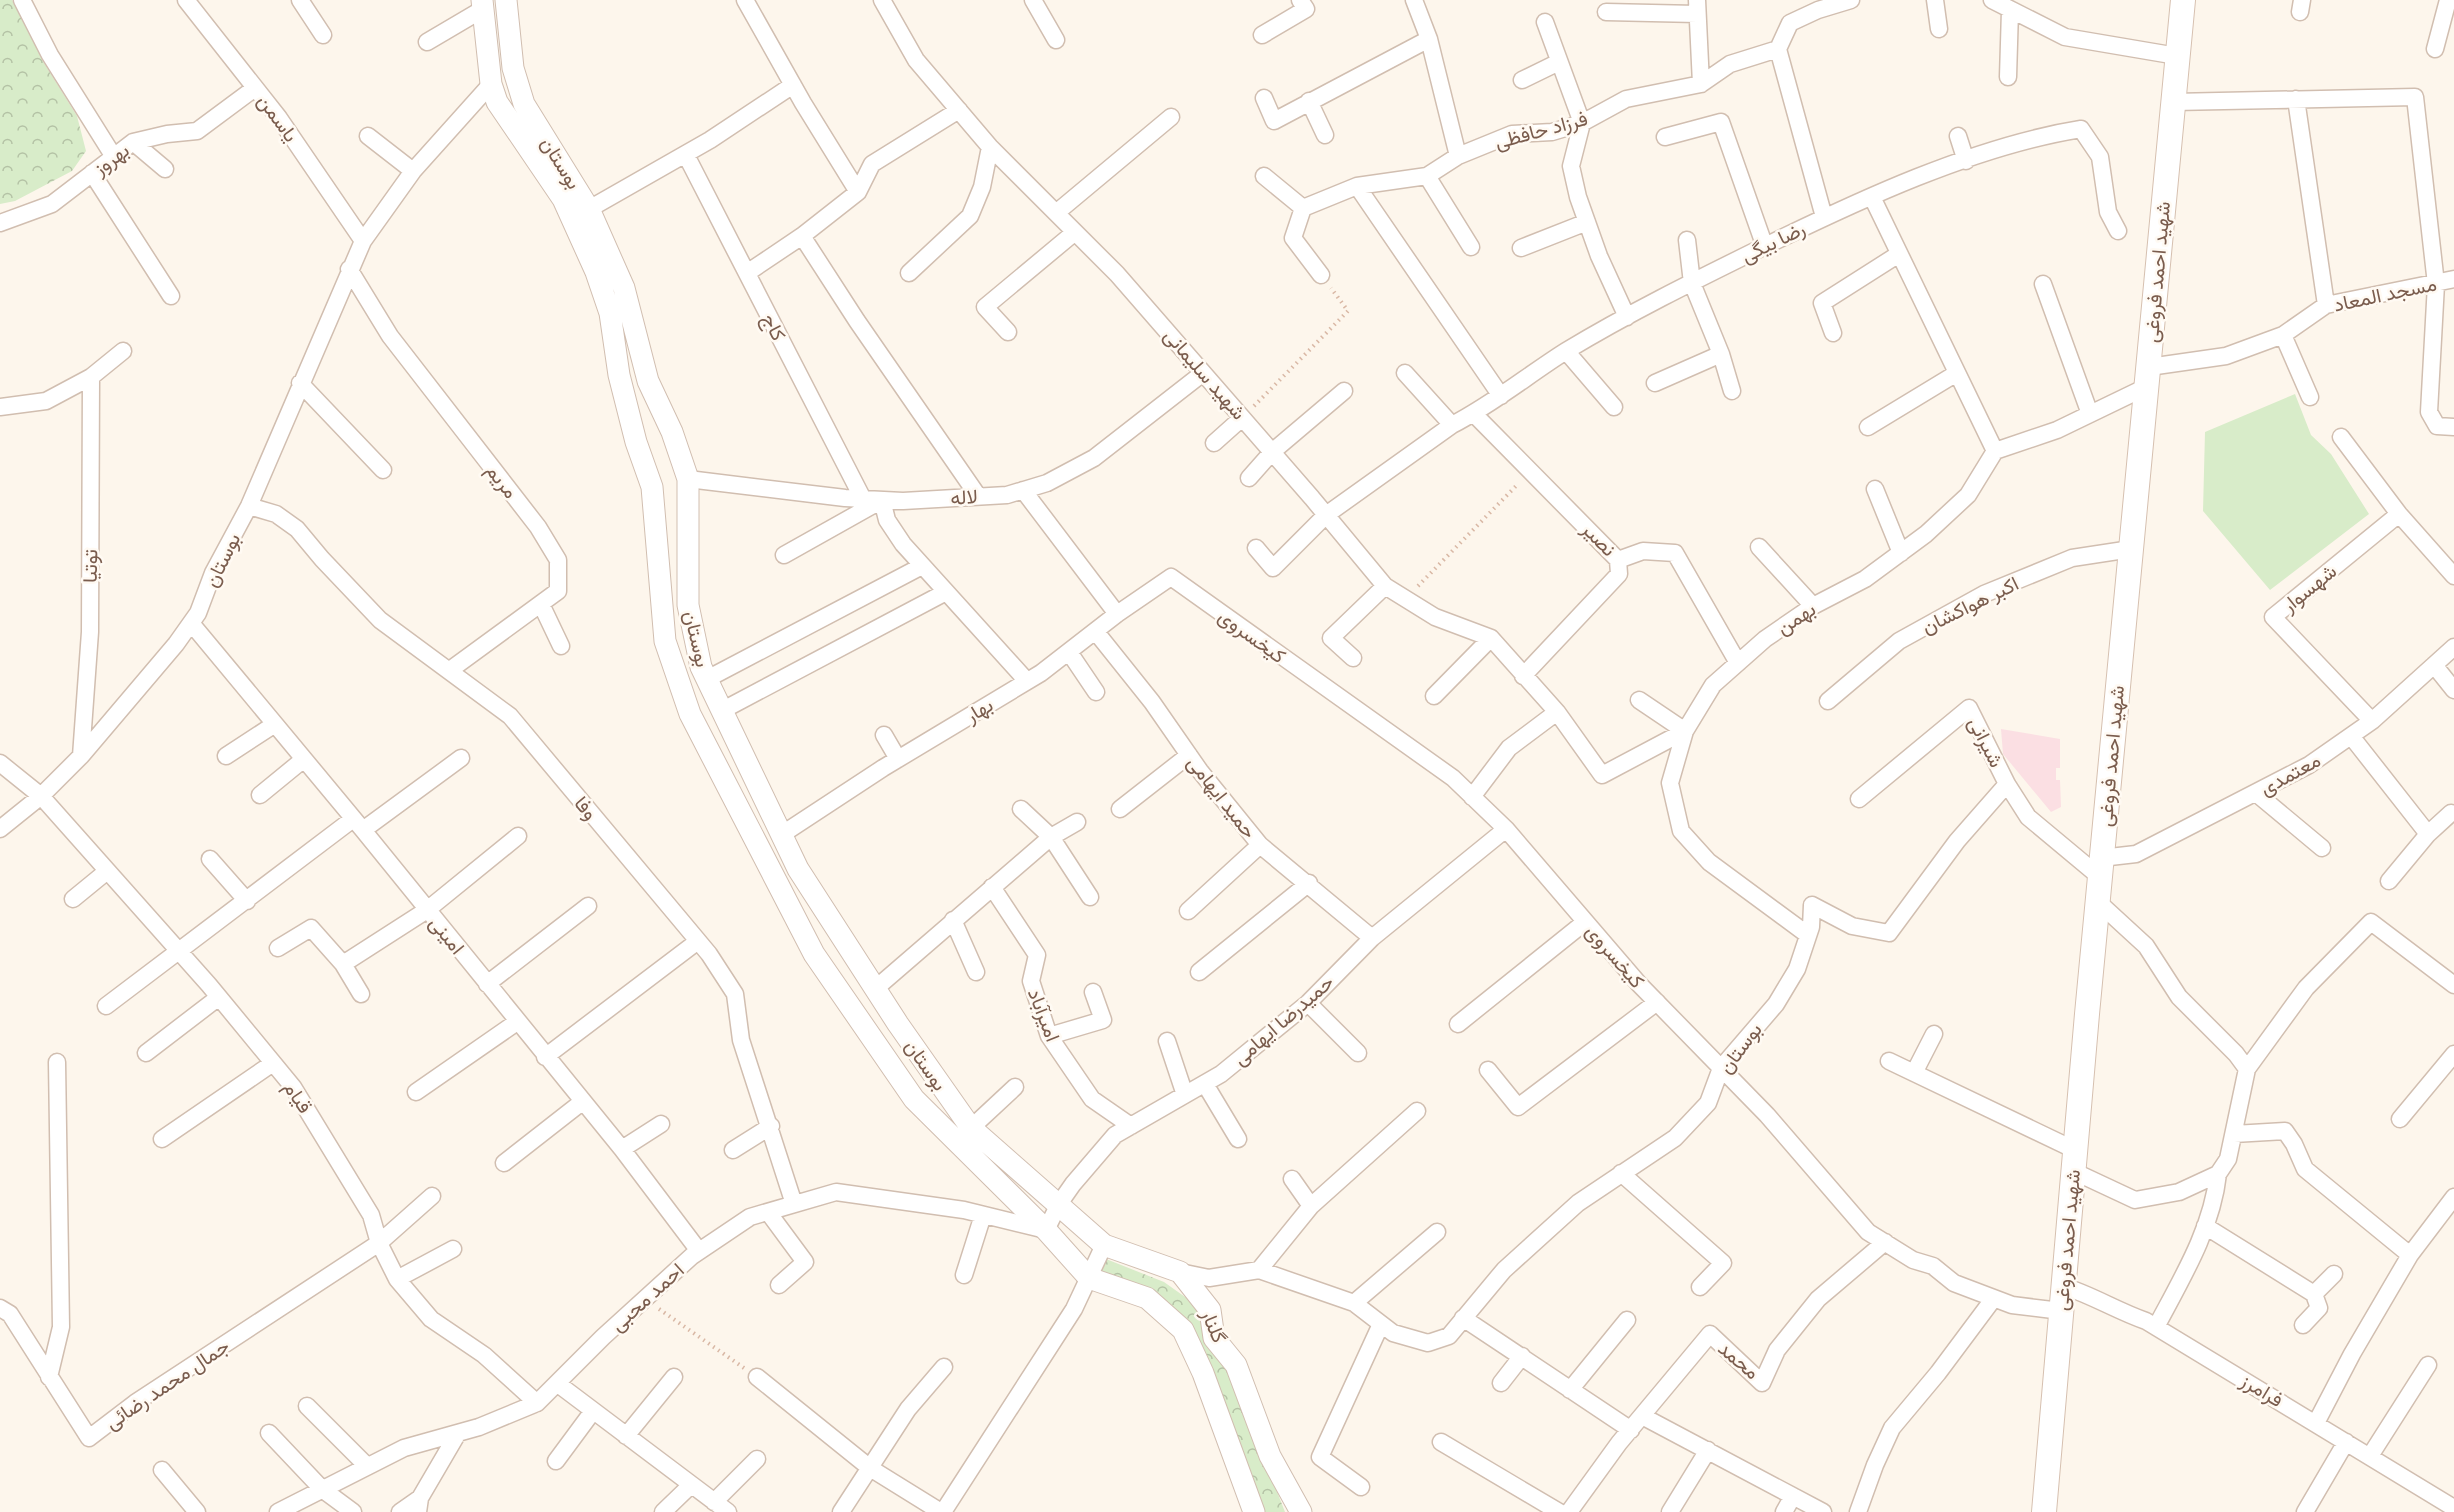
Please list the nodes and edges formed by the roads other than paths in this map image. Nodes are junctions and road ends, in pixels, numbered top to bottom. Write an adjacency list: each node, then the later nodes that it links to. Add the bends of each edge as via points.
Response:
1 (21, 0): 51 (street, via 50,55)
2 (186, 0): 35 (street, یاسمن)
3 (300, 0): 21 (street)
4 (506, 0): 62 (street, بوستان, via 513,68 524,104)
5 (745, 0): 34 (street)
6 (882, 0): 40 (street, شهید سلیمانی, via 916,60)
7 (1033, 0): 24 (street)
8 (1300, 0): 22 (street, via 1306,9)
9 (1414, 0): 23 (street)
10 (1851, 0): 26 (street, via 1790,23)
11 (1935, 0): 20 (street)
12 (1992, 0): 17 (street)
13 (2183, 0): 28 (main road, شهید احمد فروغی)
14 (2448, 0): 27 (street)
15 (483, 4): 25 (street); 32 (street, بوستان)
16 (1697, 7): 18 (street); 33 (street)
17 (2010, 10): 28 (street, via 2065,37); 30 (street)
18 (1606, 12)
19 (1545, 22): 29 (street)
20 (1939, 29)
21 (323, 35)
22 (1262, 35)
23 (1429, 39): 38 (street); 50 (street)
24 (1056, 40)
25 (427, 42)
26 (1778, 49): 33 (street, فرزاد حافظی, via 1730,63); 64 (street)
27 (2435, 49)
28 (2177, 56): 39 (main road, شهید احمد فروغی)
29 (1559, 62): 31 (street); 42 (street)
30 (2008, 77)
31 (1522, 80)
32 (491, 84): 54 (street, بوستان); 269 (street, بوستان, via 497,102 563,198 610,313 619,375 652,487 665,641 690,714 814,954 840,993 914,1099)
33 (1701, 84): 42 (street, فرزاد حافظی, via 1626,99)
34 (793, 85): 49 (street); 59 (street)
35 (255, 88): 47 (street, بهروز, via 197,131); 71 (street, یاسمن)
36 (1264, 98): 38 (street, via 1274,121)
37 (2296, 99): 39 (street); 83 (street, via 2415,97); 85 (street)
38 (1309, 101): 43 (street)
39 (2173, 102): 97 (main road, شهید احمد فروغی)
40 (959, 110): 48 (street, شهید سلیمانی); 59 (street, via 872,164)
41 (1171, 117): 63 (street)
42 (1582, 123): 50 (street, فرزاد حافظی, via 1552,132 1512,134); 65 (street, via 1571,166)
43 (1325, 135)
44 (368, 136): 54 (street)
45 (1958, 136): 52 (street)
46 (1665, 137): 73 (street, via 1721,122)
47 (133, 142): 51 (street, بهروز); 53 (street)
48 (990, 147): 63 (street, شهید سلیمانی); 78 (street, via 982,187 970,216)
49 (686, 155): 62 (street); 77 (street, کاج)
50 (1458, 156): 57 (street, فرزاد حافظی)
51 (114, 157): 55 (street, بهروز)
52 (1966, 161): 60 (street, رضا بیگی); 67 (street, رضا بیگی, via 2046,135 2081,129 2100,157 2108,212)
53 (165, 169)
54 (413, 171): 71 (street, بوستان)
55 (92, 173): 66 (street, بهروز, via 52,204); 84 (street)
56 (1264, 176): 61 (street)
57 (1427, 176): 58 (street, فرزاد حافظی); 72 (street)
58 (1357, 186): 61 (street, فرزاد حافظی); 102 (street)
59 (858, 192): 69 (street)
60 (1872, 197): 64 (street, رضا بیگی); 75 (street)
61 (1304, 208): 79 (street, via 1293,238)
62 (589, 209): 118 (street, بوستان, via 624,288 648,381)
63 (1056, 213): 68 (street, شهید سلیمانی)
64 (1824, 217): 73 (street, رضا بیگی)
65 (1587, 222): 74 (street); 86 (street)
66 (0, 223)
67 (2118, 231)
68 (1074, 232): 87 (street, via 985,307); 93 (street, شهید سلیمانی, via 1117,274)
69 (802, 236): 77 (street); 121 (street)
70 (1687, 240): 81 (street)
71 (363, 241): 76 (street, بوستان)
72 (1471, 247)
73 (1765, 247): 81 (street, رضا بیگی)
74 (1521, 248)
75 (1899, 254): 88 (street, via 1822,303); 95 (street)
76 (349, 269): 98 (street, بوستان); 138 (street, مریم, via 390,336 538,527 558,560 558,591)
77 (747, 273): 122 (street, کاج)
78 (909, 273)
79 (1321, 275)
80 (2454, 279): 83 (street, مسجد المعاد)
81 (1692, 283): 86 (street, رضا بیگی); 92 (street)
82 (2043, 284): 107 (street)
83 (2436, 284): 85 (street, مسجد المعاد); 111 (street, via 2429,412 2436,426)
84 (171, 296)
85 (2326, 305): 89 (street, مسجد المعاد)
86 (1628, 317): 91 (street, رضا بیگی)
87 (1008, 332)
88 (1833, 333)
89 (2283, 335): 97 (street, مسجد المعاد, via 2226,356); 103 (street)
90 (123, 351): 96 (street)
91 (1566, 351): 102 (street, رضا بیگی); 105 (street)
92 (1721, 354): 99 (street); 100 (street)
93 (1203, 373): 108 (street, شهید سلیمانی); 120 (street, لاله, via 1094,458 1047,483)
94 (1405, 373): 109 (street)
95 (1957, 373): 110 (street); 114 (street)
96 (91, 377): 104 (street, via 46,401); 167 (street, توتیا, via 90,632)
97 (2147, 377): 107 (street); 129 (main road, شهید احمد فروغی)
98 (300, 382): 116 (street); 124 (street, بوستان)
99 (1654, 383)
100 (1731, 391)
101 (1344, 392): 115 (street)
102 (1501, 396): 106 (street, رضا بیگی)
103 (2310, 397)
104 (0, 407)
105 (1614, 407)
106 (1474, 414): 109 (street, رضا بیگی); 132 (street, نصیر)
107 (2090, 414): 114 (street)
108 (1242, 418): 113 (street); 115 (street, شهید سلیمانی)
109 (1452, 425): 125 (street, رضا بیگی)
110 (1868, 427)
111 (2454, 427)
112 (2341, 438): 126 (street)
113 (1214, 443)
114 (1995, 451): 130 (street, بهمن, via 1968,495)
115 (1272, 452): 117 (street); 125 (street, شهید سلیمانی)
116 (383, 470)
117 (1249, 478)
118 (688, 479): 122 (street, لاله); 152 (street, بوستان, via 688,605)
119 (1875, 489): 130 (street)
120 (1023, 490): 121 (street, لاله); 140 (street)
121 (978, 496): 123 (street, لاله)
122 (862, 499): 123 (street, لاله)
123 (882, 500): 131 (street); 133 (street, via 887,519)
124 (249, 506): 141 (street, بوستان); 150 (street, وفا, via 276,514 297,529 380,620)
125 (1326, 514): 127 (street, رضا بیگی, via 1274,568); 136 (street, شهید سلیمانی)
126 (2399, 514): 134 (street); 161 (street, شهسوار, via 2273,617)
127 (1256, 548)
128 (1759, 548): 139 (street)
129 (2131, 549): 158 (street, اکبر هواکشان, via 2072,558 1984,594 1899,641); 193 (main road, شهید احمد فروغی)
130 (1901, 553): 139 (street, بهمن, via 1866,579)
131 (784, 555)
132 (1618, 560): 148 (street, نصیر, via 1643,551 1675,553); 151 (street, via 1619,574)
133 (922, 566): 137 (street); 152 (street)
134 (2454, 576)
135 (1171, 577): 140 (street, بهار); 177 (street, کیخسروی, via 1453,778)
136 (1385, 586): 143 (street, شهید سلیمانی, via 1435,617); 147 (street, via 1330,638)
137 (946, 592): 153 (street); 159 (street)
138 (541, 604): 144 (street); 150 (street, مریم)
139 (1814, 606): 148 (street, بهمن)
140 (1117, 614): 142 (street, بهار)
141 (190, 623): 162 (street, امینی); 167 (street, بوستان)
142 (1096, 632): 146 (street, بهار); 166 (street, حمید ایهامی)
143 (1491, 638): 151 (street); 156 (street)
144 (561, 646)
145 (2454, 647): 149 (street, معتمدی)
146 (1069, 652): 153 (street, بهار); 155 (street)
147 (1353, 658)
148 (1738, 663): 163 (street, بهمن, via 1713,685)
149 (2434, 665): 154 (street); 161 (street, معتمدی)
150 (450, 670): 209 (street, وفا, via 510,716)
151 (1522, 676): 160 (street)
152 (707, 679): 159 (street, بوستان)
153 (1028, 681): 171 (street, بهار)
154 (2454, 690)
155 (1096, 692)
156 (1434, 696)
157 (1639, 700): 163 (street)
158 (1828, 701)
159 (723, 710): 187 (street, بوستان)
160 (1557, 712): 163 (street, via 1602,775); 177 (street, via 1509,748)
161 (2372, 721): 165 (street, معتمدی)
162 (275, 724): 168 (street); 170 (street, امینی)
163 (1685, 731): 207 (street, بهمن, via 1670,783 1681,831 1709,862)
164 (885, 735): 171 (street)
165 (2351, 736): 174 (street, معتمدی, via 2309,765); 186 (street)
166 (1189, 755): 180 (street); 190 (street, حمید ایهامی)
167 (81, 756): 176 (street, بوستان)
168 (226, 756)
169 (461, 758): 183 (street)
170 (304, 759): 175 (street); 183 (street, امینی)
171 (898, 759): 187 (street, بهار)
172 (0, 763): 176 (street, قیام)
173 (2007, 784): 178 (street, شیرانی, via 1969,708); 193 (street, شیرانی, via 2028,817); 207 (street, بوستان, via 1957,841 1888,933 1852,926 1812,905)
174 (2256, 793): 191 (street); 193 (street, معتمدی, via 2136,854)
175 (260, 795)
176 (40, 796): 184 (street, بوستان); 194 (street, قیام)
177 (1472, 797): 185 (street, کیخسروی)
178 (1859, 799)
179 (1021, 808): 189 (street)
180 (1120, 808)
181 (2451, 813): 186 (street)
182 (1077, 822): 189 (street)
183 (358, 824): 200 (street); 203 (street, امینی)
184 (0, 829)
185 (1506, 829): 206 (street, کیخسروی); 208 (street, حمیدرضا ایهامی)
186 (2428, 834): 195 (street)
187 (781, 835): 217 (street, بوستان, via 798,869)
188 (518, 836): 203 (street)
189 (1051, 837): 197 (street); 198 (street)
190 (1260, 845): 196 (street, حمید ایهامی); 204 (street)
191 (2322, 848)
192 (210, 859): 200 (street)
193 (2101, 867): 201 (main road, شهید احمد فروغی)
194 (106, 872): 199 (street); 211 (street, قیام)
195 (2389, 880)
196 (1309, 883): 208 (street, حمید ایهامی); 214 (street)
197 (992, 887): 205 (street); 227 (street, امیرآباد, via 1037,955 1031,981)
198 (1090, 897)
199 (73, 899)
200 (247, 901): 211 (street)
201 (2097, 901): 237 (street, via 2146,946 2179,997); 256 (main road, شهید احمد فروغی)
202 (588, 906): 216 (street)
203 (427, 910): 212 (street); 216 (street, امینی)
204 (1188, 911)
205 (953, 920): 213 (street); 217 (street)
206 (1585, 922): 221 (street, کیخسروی); 225 (street)
207 (1808, 935): 236 (street, بوستان, via 1797,969 1776,1005)
208 (1372, 938): 222 (street, حمیدرضا ایهامی)
209 (698, 941): 232 (street); 248 (street, وفا, via 735,994 741,1040)
210 (278, 948): 212 (street, via 311,928)
211 (178, 950): 220 (street, قیام); 223 (street)
212 (343, 964): 219 (street)
213 (976, 972)
214 (1199, 972)
215 (2452, 981): 237 (street, via 2371,922 2306,988)
216 (487, 984): 224 (street, امینی)
217 (875, 989): 250 (street, بوستان)
218 (1093, 992): 227 (street, via 1103,1020)
219 (361, 994)
220 (219, 997): 229 (street); 235 (street, قیام)
221 (1657, 1002): 236 (street, کیخسروی); 238 (street, via 1518,1107)
222 (1308, 1003): 230 (street); 240 (street, حمیدرضا ایهامی)
223 (106, 1006)
224 (517, 1022): 232 (street, امینی); 242 (street)
225 (1458, 1024)
226 (1934, 1034): 239 (street)
227 (1048, 1036): 249 (street, امیرآباد, via 1092,1099)
228 (1167, 1041): 243 (street)
229 (146, 1053)
230 (1358, 1053)
231 (2454, 1054): 246 (street)
232 (545, 1057): 244 (street, امینی)
233 (1889, 1061): 239 (street)
234 (57, 1062): 299 (street, via 61,1327)
235 (273, 1063): 252 (street); 272 (street, قیام, via 293,1087 371,1215)
236 (1721, 1068): 258 (street, بوستان, via 1708,1103 1675,1138); 271 (street, کیخسروی, via 1868,1232)
237 (2247, 1069): 251 (street)
238 (1488, 1070)
239 (1914, 1073): 256 (street)
240 (1205, 1084): 243 (street, حمیدرضا ایهامی); 253 (street)
241 (1015, 1087): 250 (street)
242 (416, 1092)
243 (1185, 1095): 249 (street, حمیدرضا ایهامی)
244 (582, 1102): 254 (street, امینی); 257 (street)
245 (1417, 1111): 265 (street)
246 (2400, 1119)
247 (661, 1124): 254 (street)
248 (771, 1126): 255 (street); 263 (street, وفا)
249 (1131, 1126): 264 (street, حمیدرضا ایهامی, via 1115,1135)
250 (971, 1128): 264 (street, بوستان)
251 (2234, 1134): 259 (street, via 2228,1159); 276 (street, via 2284,1131 2305,1169)
252 (162, 1139)
253 (1238, 1139)
254 (622, 1149): 275 (street, امینی)
255 (733, 1150)
256 (2074, 1160): 259 (street, via 2136,1200 2179,1192); 284 (main road, شهید احمد فروغی)
257 (504, 1163)
258 (1621, 1173): 285 (street, via 1723,1263); 291 (street, بوستان, via 1578,1203 1504,1270)
259 (2218, 1174): 268 (street, via 2215,1204)
260 (1292, 1179): 265 (street)
261 (432, 1196): 272 (street)
262 (2454, 1197): 276 (street)
263 (795, 1204): 266 (street, احمد محبی); 267 (street, احمد محبی, via 836,1192)
264 (1059, 1204): 269 (street, حمیدرضا ایهامی); 273 (street)
265 (1311, 1206): 277 (street)
266 (768, 1212): 275 (street, احمد محبی, via 750,1217); 283 (street, via 805,1262)
267 (983, 1215): 269 (street, احمد محبی); 280 (street)
268 (2205, 1226): 286 (street); 295 (street, via 2188,1268)
269 (1046, 1230): 281 (street, گلنار)
270 (1437, 1232): 288 (street)
271 (1885, 1242): 287 (street, کیخسروی, via 1913,1260 1933,1266 1954,1283); 308 (street, محمد, via 1818,1299 1778,1350 1762,1383 1710,1334)
272 (379, 1243): 282 (street, قیام); 299 (street, جمال محمد رضائی, via 88,1438)
273 (1104, 1245): 278 (street); 281 (street)
274 (453, 1249): 282 (street)
275 (699, 1251): 303 (street, احمد محبی)
276 (2410, 1255): 309 (street)
277 (1259, 1270): 278 (street, via 1209,1278); 288 (street)
278 (1180, 1272): 338 (street, گلنار, via 1210,1310 1214,1338 1236,1365 1270,1456)
279 (2334, 1274): 286 (street)
280 (964, 1275)
281 (1089, 1278): 336 (street, via 1074,1309); 337 (street, گلنار, via 1147,1298 1183,1330 1203,1373)
282 (397, 1279): 305 (street, قیام, via 431,1319 484,1355)
283 (779, 1285)
284 (2063, 1286): 290 (main road, شهید احمد فروغی); 295 (street, فرامرز, via 2090,1294)
285 (1700, 1287)
286 (2314, 1294): 294 (street, via 2319,1308)
287 (1994, 1298): 290 (street, کیخسروی, via 2012,1305); 344 (street, via 1892,1428)
288 (1354, 1303): 293 (street)
289 (0, 1308): 299 (street, جمال محمد رضائی, via 10,1314)
290 (2061, 1311): 345 (main road, شهید احمد فروغی)
291 (1463, 1318): 293 (street, بوستان, via 1449,1336 1428,1342 1393,1333); 296 (street)
292 (1627, 1320): 304 (street)
293 (1381, 1324): 324 (street, via 1320,1457)
294 (2303, 1325)
295 (2156, 1327): 309 (street, فرامرز)
296 (1522, 1356): 302 (street); 304 (street)
297 (2428, 1365): 317 (street)
298 (944, 1367): 321 (street, via 908,1409)
299 (49, 1377)
300 (674, 1377): 313 (street)
301 (757, 1377): 321 (street)
302 (1501, 1383)
303 (558, 1384): 305 (street, احمد محبی); 307 (street)
304 (1570, 1390): 310 (street)
305 (537, 1403): 312 (street, احمد محبی)
306 (307, 1406): 320 (street)
307 (593, 1411): 313 (street); 319 (street)
308 (1642, 1416): 310 (street); 316 (street)
309 (2316, 1423): 315 (street, فرامرز)
310 (1630, 1430): 340 (street)
311 (269, 1433): 325 (street)
312 (458, 1433): 320 (street, احمد محبی, via 404,1448); 327 (street)
313 (626, 1436): 323 (street)
314 (1441, 1442): 339 (street)
315 (2346, 1442): 317 (street, فرامرز); 346 (street)
316 (1708, 1450): 326 (street); 341 (street)
317 (2370, 1456): 329 (street, فرامرز)
318 (757, 1459): 328 (street)
319 (556, 1461)
320 (367, 1466): 325 (street, احمد محبی)
321 (870, 1468): 335 (street); 336 (street)
322 (162, 1470): 330 (street)
323 (691, 1485): 328 (street); 334 (street)
324 (1361, 1487)
325 (322, 1489): 331 (street, احمد محبی); 332 (street)
326 (1793, 1496): 342 (street); 343 (street)
327 (419, 1505): 333 (street)
328 (721, 1507)
329 (2445, 1507)
330 (197, 1512)
331 (278, 1512)
332 (352, 1512)
333 (400, 1512)
334 (663, 1512)
335 (841, 1512)
336 (942, 1512)
337 (1254, 1512)
338 (1301, 1512)
339 (1559, 1512)
340 (1569, 1512)
341 (1670, 1512)
342 (1784, 1512)
343 (1823, 1512)
344 (1858, 1512)
345 (2044, 1512)
346 (2306, 1512)

